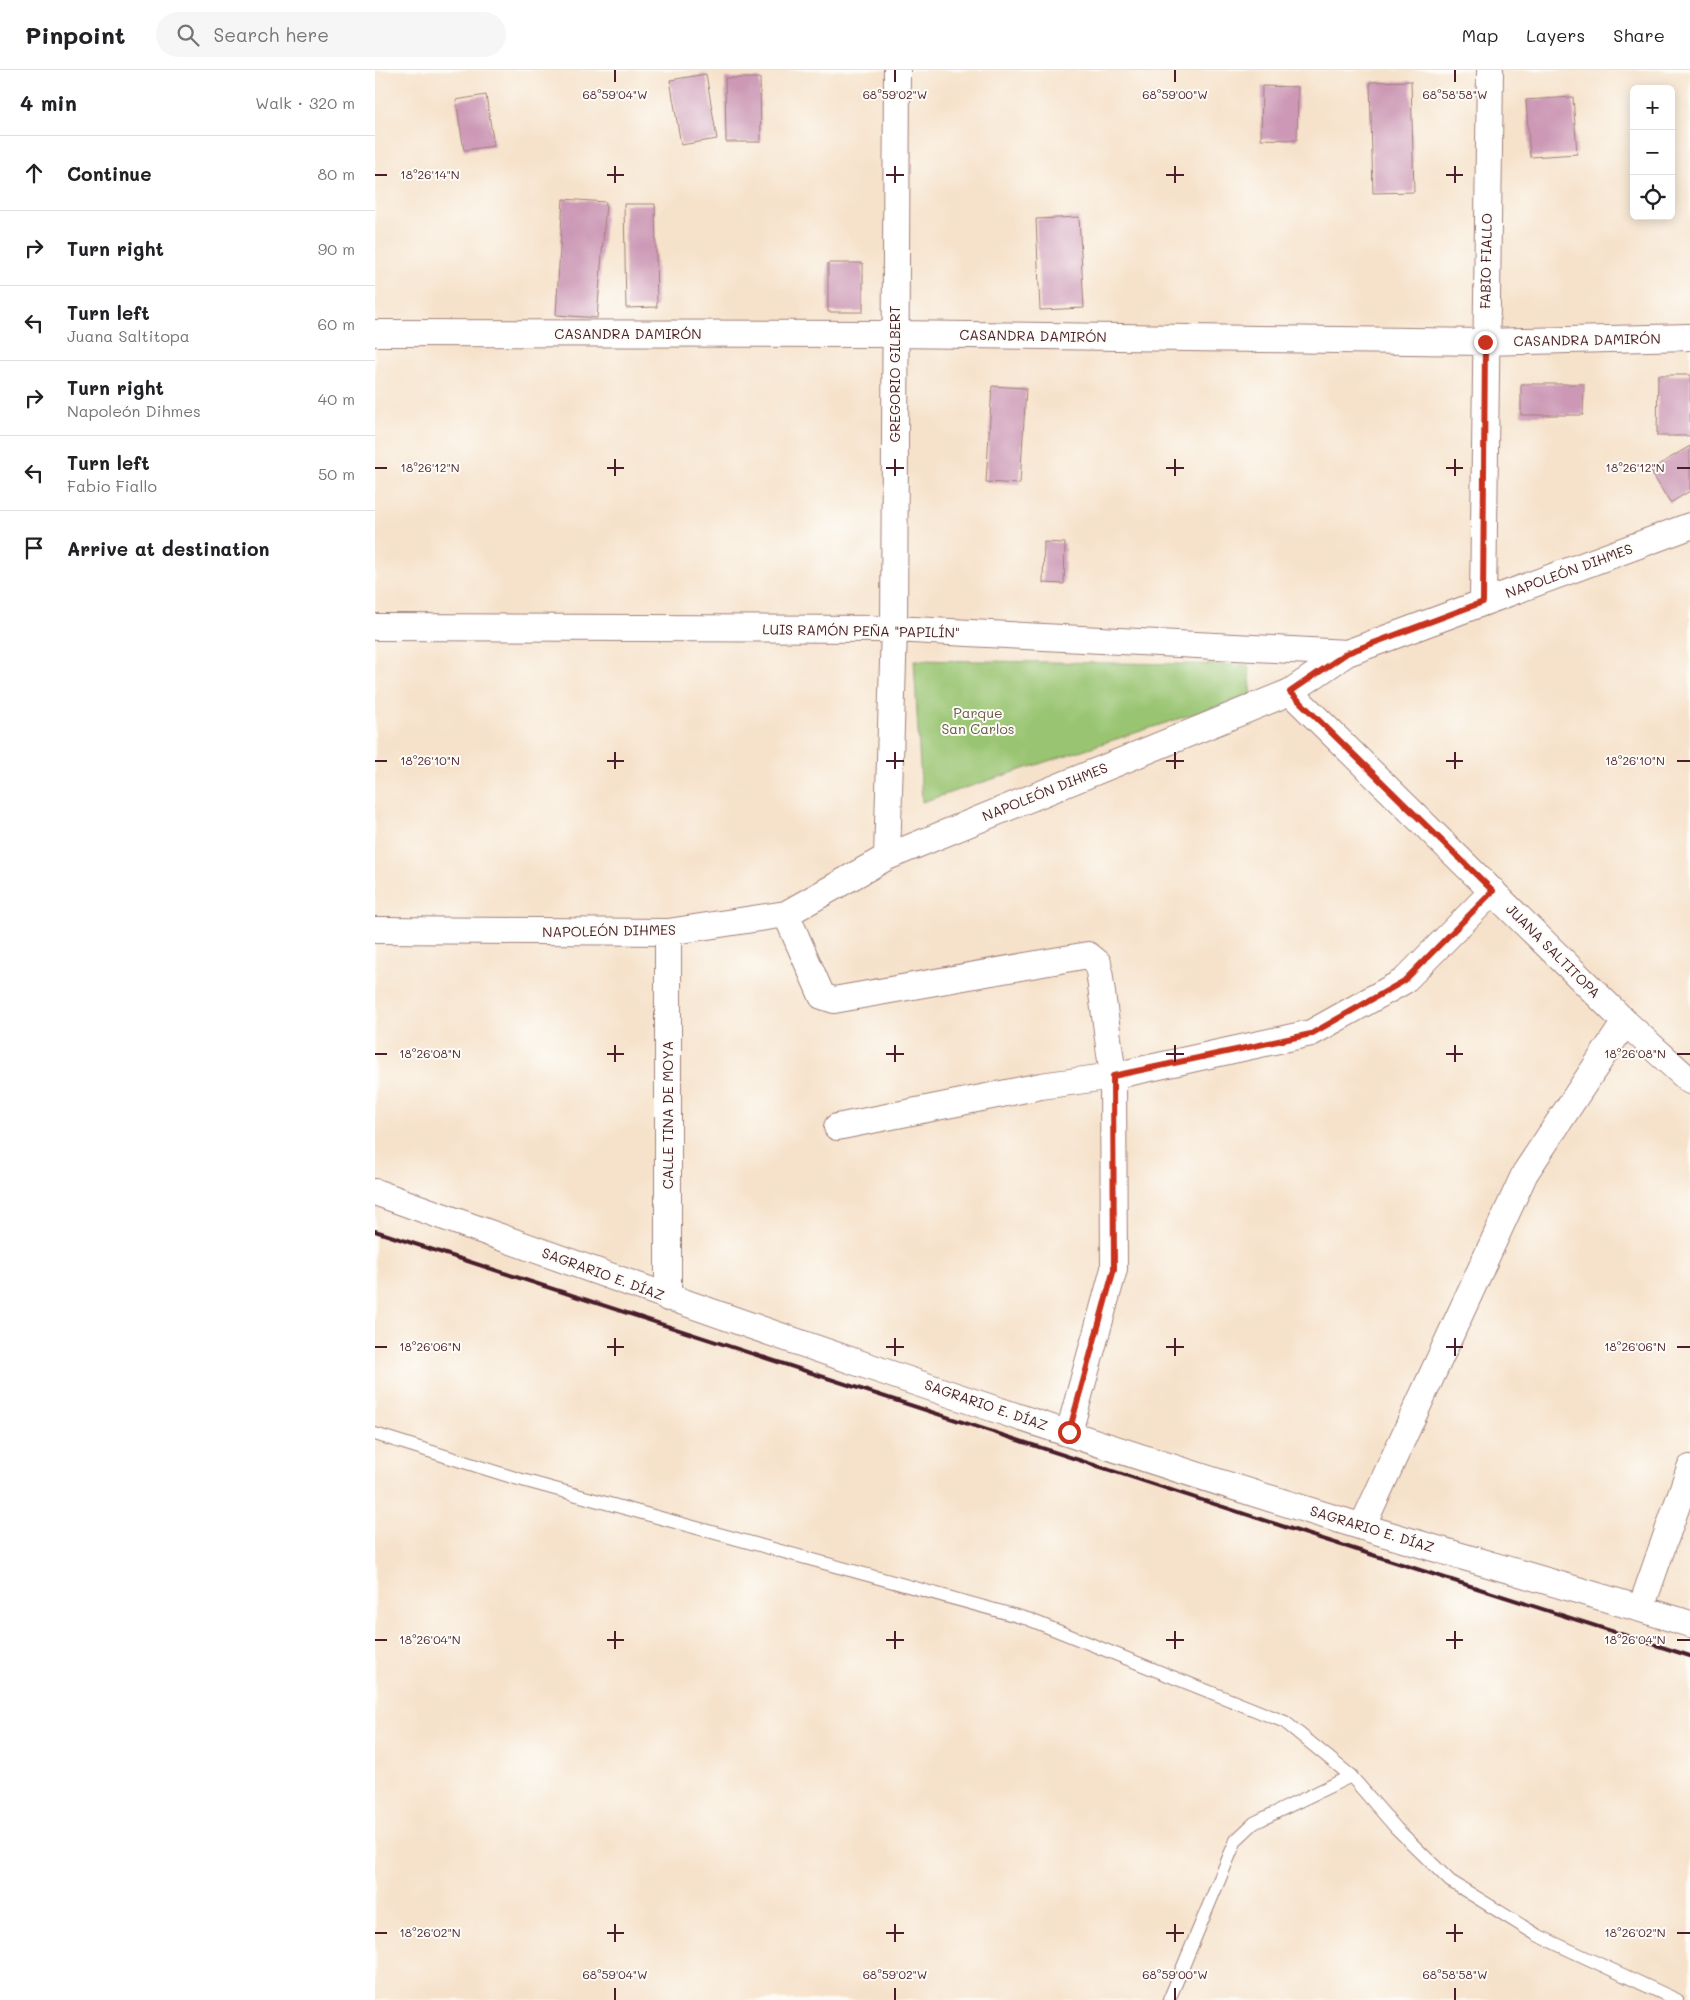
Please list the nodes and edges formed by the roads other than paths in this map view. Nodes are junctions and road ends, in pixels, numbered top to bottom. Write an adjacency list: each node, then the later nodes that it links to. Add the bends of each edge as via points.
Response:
1 (897, 70): 4 (street, GREGORIO GILBERT)
2 (1490, 70): 6 (street, FABIO FIALLO)
3 (375, 334): 4 (street, CASANDRA DAMIRÓN)
4 (895, 334): 6 (street, CASANDRA DAMIRÓN); 10 (street, GREGORIO GILBERT)
5 (1690, 337): 6 (street, CASANDRA DAMIRÓN)
6 (1485, 342): 8 (street, FABIO FIALLO)
7 (1690, 526): 8 (street, NAPOLEÓN DIHMES)
8 (1483, 602): 11 (street, NAPOLEÓN DIHMES)
9 (375, 627): 10 (street, LUIS RAMÓN PEÑA "PAPILÍN")
10 (893, 629): 11 (street, LUIS RAMÓN PEÑA "PAPILÍN"); 13 (street, GREGORIO GILBERT)
11 (1347, 653): 12 (street, NAPOLEÓN DIHMES)
12 (1290, 692): 13 (street, NAPOLEÓN DIHMES); 14 (street, JUANA SALTITOPA)
13 (887, 857): 15 (street, NAPOLEÓN DIHMES)
14 (1493, 891): 18 (street, JUANA SALTITOPA); 19 (street, via 1404,981 1311,1034)
15 (786, 914): 17 (street, NAPOLEÓN DIHMES); 19 (street, via 822,996 834,1000 1088,955 1099,963)
16 (375, 930): 17 (street, NAPOLEÓN DIHMES)
17 (668, 932): 23 (street, CALLE TINA DE MOYA)
18 (1625, 1022): 20 (street, JUANA SALTITOPA); 27 (street, via 1525,1173)
19 (1113, 1076): 21 (street, via 1041,1086); 24 (street, via 1114,1269)
20 (1690, 1081)
21 (837, 1127)
22 (375, 1192): 23 (street, SAGRARIO E. DÍAZ)
23 (669, 1298): 24 (street, SAGRARIO E. DÍAZ)
24 (1069, 1432): 27 (street, SAGRARIO E. DÍAZ)
25 (375, 1434): 30 (lane, via 515,1478 1028,1618 1285,1722)
26 (1690, 1468): 28 (street)
27 (1362, 1527): 28 (street, SAGRARIO E. DÍAZ)
28 (1641, 1608): 29 (street, SAGRARIO E. DÍAZ)
29 (1690, 1624)
30 (1351, 1776): 31 (lane, via 1254,1823 1236,1840); 32 (lane, via 1396,1828 1450,1881 1537,1934)
31 (1169, 2000)
32 (1677, 2000)

